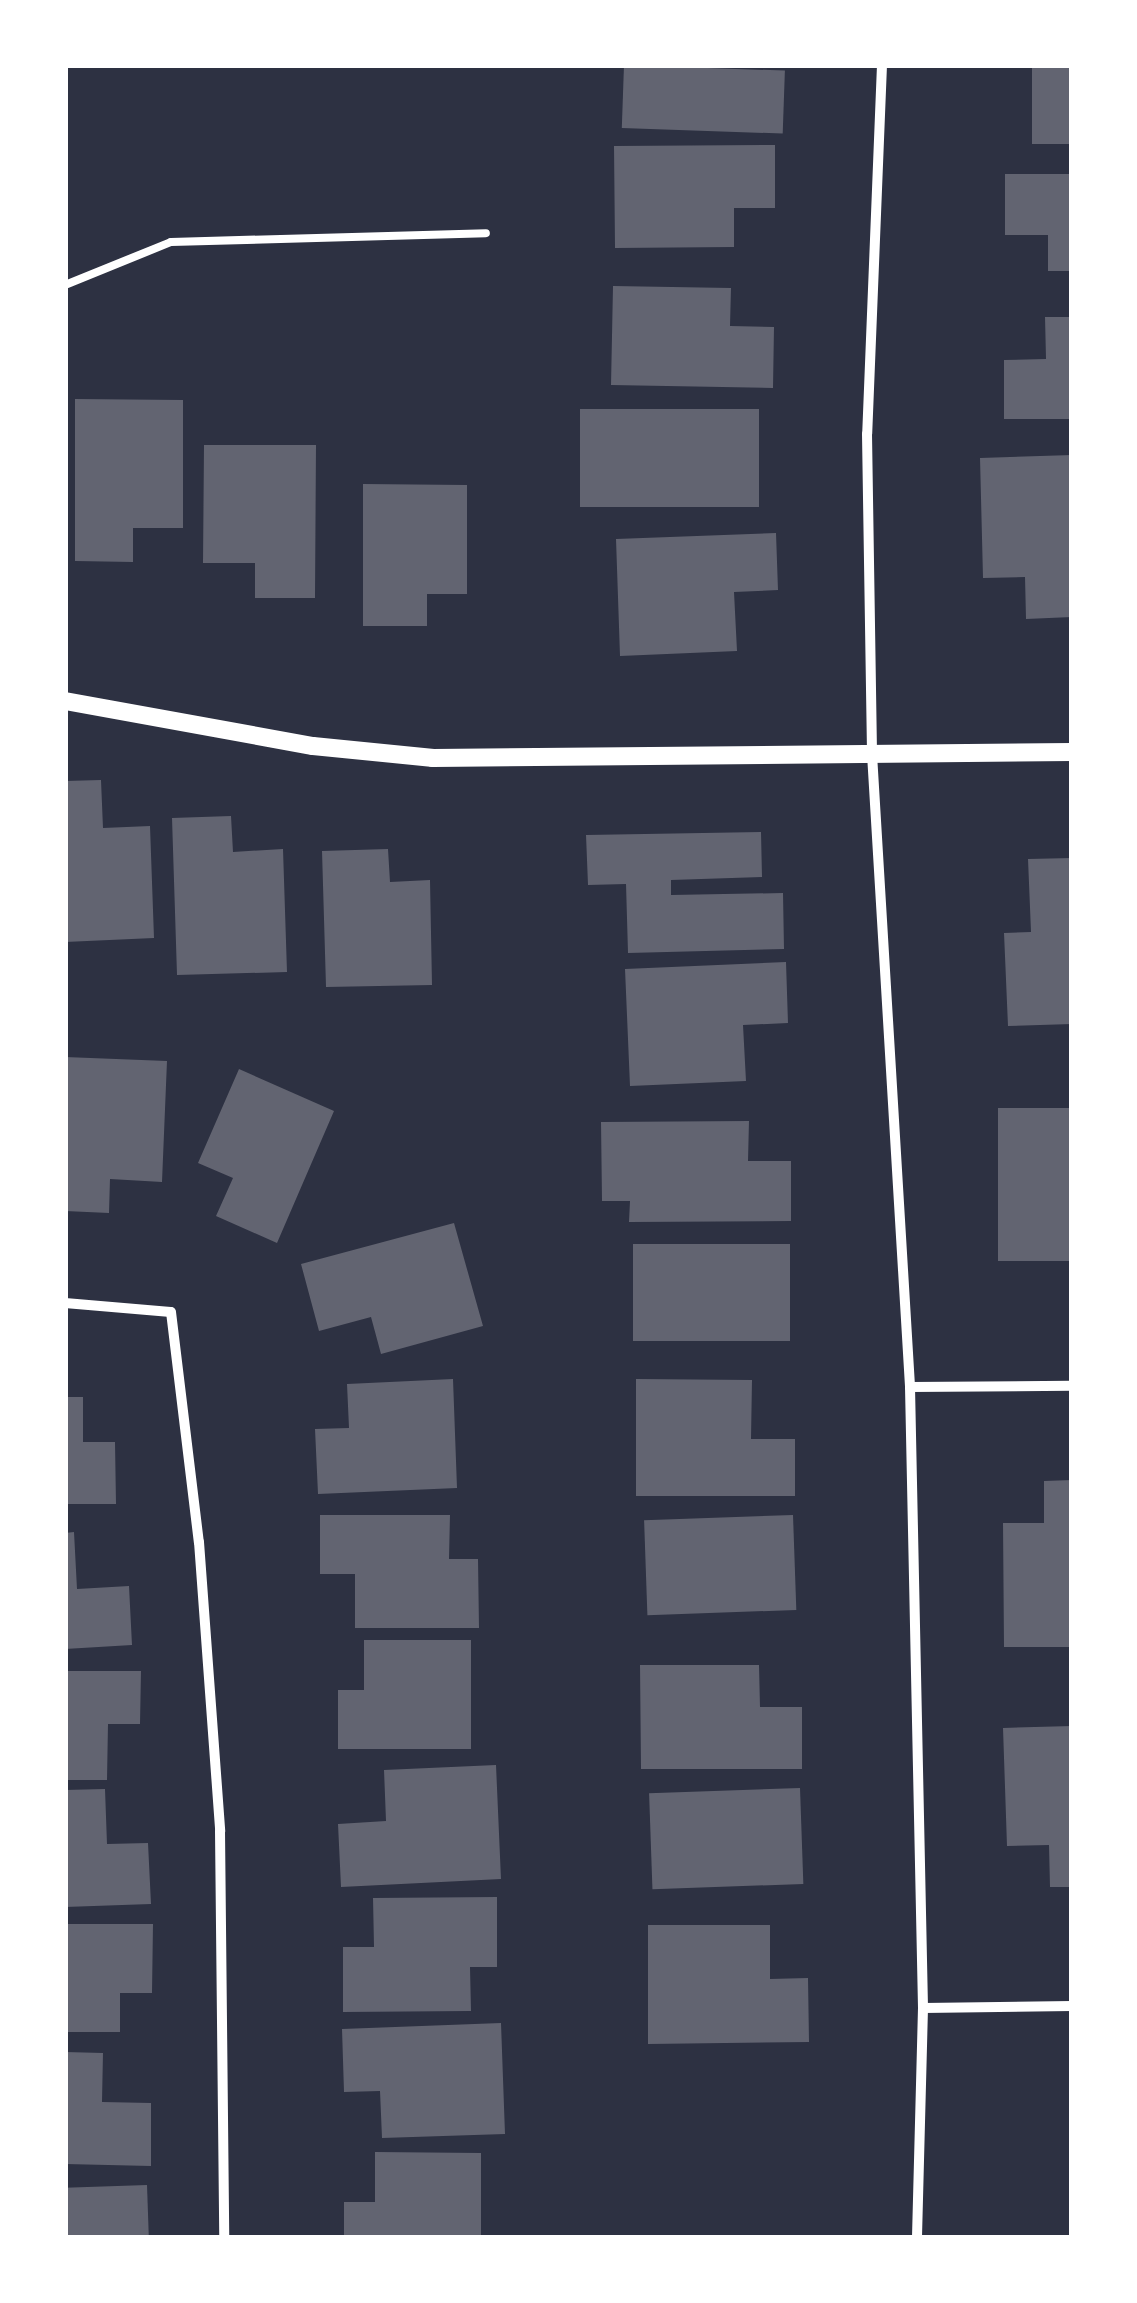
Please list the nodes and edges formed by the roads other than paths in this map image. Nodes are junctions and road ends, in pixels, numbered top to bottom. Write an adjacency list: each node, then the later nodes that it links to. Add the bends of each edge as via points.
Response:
1 (882, 65): 6 (street, via 869,262)
2 (486, 232): 3 (lane, via 171,242)
3 (65, 285)
4 (65, 700): 6 (street, via 313,746 433,758)
5 (1072, 752): 6 (street)
6 (872, 754): 9 (street)
7 (65, 1303): 12 (street, via 171,1312 200,1542 220,1831)
8 (1072, 1386): 9 (street)
9 (910, 1387): 11 (street)
10 (1072, 2006): 11 (street)
11 (923, 2008): 13 (street)
12 (224, 2238)
13 (917, 2238)

